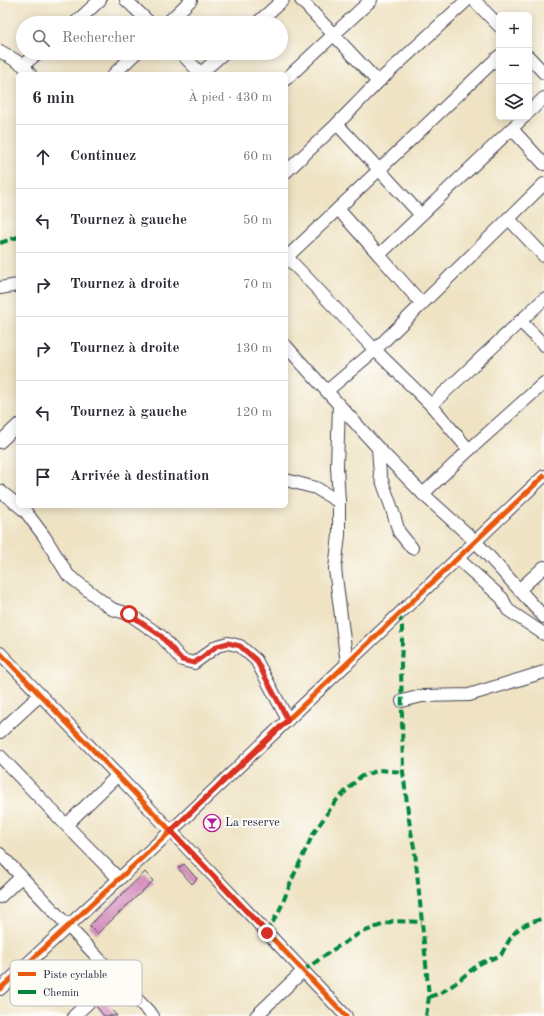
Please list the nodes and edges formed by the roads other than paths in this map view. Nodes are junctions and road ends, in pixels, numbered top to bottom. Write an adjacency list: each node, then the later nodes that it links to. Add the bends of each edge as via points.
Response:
1 (100, 0): 9 (street)
2 (126, 0): 10 (street)
3 (191, 0): 11 (street)
4 (283, 0): 12 (street)
5 (301, 0): 14 (street)
6 (371, 0): 14 (street)
7 (467, 0): 28 (street)
8 (474, 0): 13 (street)
9 (83, 16)
10 (143, 16)
11 (174, 16)
12 (265, 16)
13 (496, 23)
14 (333, 36): 27 (street); 28 (street)
15 (0, 51): 22 (street)
16 (496, 59): 35 (street)
17 (33, 60): 22 (street)
18 (129, 60): 23 (street)
19 (188, 60): 24 (street)
20 (216, 60): 25 (street)
21 (532, 60): 26 (street)
22 (27, 70)
23 (116, 72)
24 (199, 72)
25 (203, 72)
26 (544, 73)
27 (288, 77)
28 (378, 82): 32 (street)
29 (544, 98): 30 (street)
30 (532, 109)
31 (521, 120): 33 (street)
32 (337, 124): 35 (street); 36 (street)
33 (512, 128): 34 (street); 39 (street)
34 (544, 164)
35 (379, 169): 38 (street); 39 (street)
36 (288, 170)
37 (544, 184): 40 (street)
38 (338, 209): 41 (street); 42 (street)
39 (420, 214): 42 (street)
40 (508, 218): 43 (street); 48 (street)
41 (288, 255)
42 (379, 255): 48 (street)
43 (544, 256)
44 (288, 257): 52 (street)
45 (16, 285): 46 (street)
46 (0, 288)
47 (544, 299): 49 (street)
48 (422, 304): 52 (street)
49 (520, 321): 50 (street); 55 (street)
50 (544, 345)
51 (288, 348): 54 (street)
52 (374, 350): 54 (street); 55 (street)
53 (544, 383): 60 (street)
54 (327, 391): 56 (street)
55 (431, 405): 60 (street)
56 (339, 406): 59 (street); 65 (street)
57 (16, 427): 58 (street)
58 (0, 442)
59 (378, 448): 64 (street); 69 (street, via 380,476 399,532)
60 (469, 450): 64 (street)
61 (544, 476): 68 (street)
62 (288, 481): 65 (street, via 316,488)
63 (0, 490): 66 (street)
64 (423, 494): 68 (street)
65 (339, 502): 76 (street, via 335,569)
66 (16, 504)
67 (21, 508): 80 (street, via 44,536 68,575 112,609 129,614 161,636 182,660 194,663 217,646 228,643 240,646 256,660)
68 (475, 541): 70 (street); 72 (street)
69 (412, 548)
70 (457, 558): 74 (street, via 502,598 508,610); 76 (street)
71 (544, 567): 72 (street)
72 (520, 589): 73 (street)
73 (544, 617)
74 (544, 634)
75 (0, 653): 78 (street)
76 (347, 664): 80 (street)
77 (544, 672): 79 (street, via 469,695 422,696)
78 (40, 695): 81 (street); 83 (street)
79 (402, 701)
80 (288, 720): 85 (street)
81 (0, 732)
82 (0, 756): 84 (street)
83 (118, 775): 84 (street); 85 (street)
84 (66, 825): 88 (street)
85 (171, 831): 88 (street); 93 (street)
86 (0, 854): 87 (street)
87 (21, 877): 89 (street); 90 (street)
88 (119, 879): 90 (street)
89 (0, 897)
90 (67, 926): 91 (street); 92 (street)
91 (31, 960)
92 (100, 960)
93 (303, 971): 100 (street); 101 (street)
94 (10, 980): 95 (street)
95 (0, 989)
96 (142, 1004): 99 (street)
97 (85, 1006): 98 (street)
98 (74, 1016)
99 (153, 1016)
100 (256, 1016)
101 (346, 1016)

